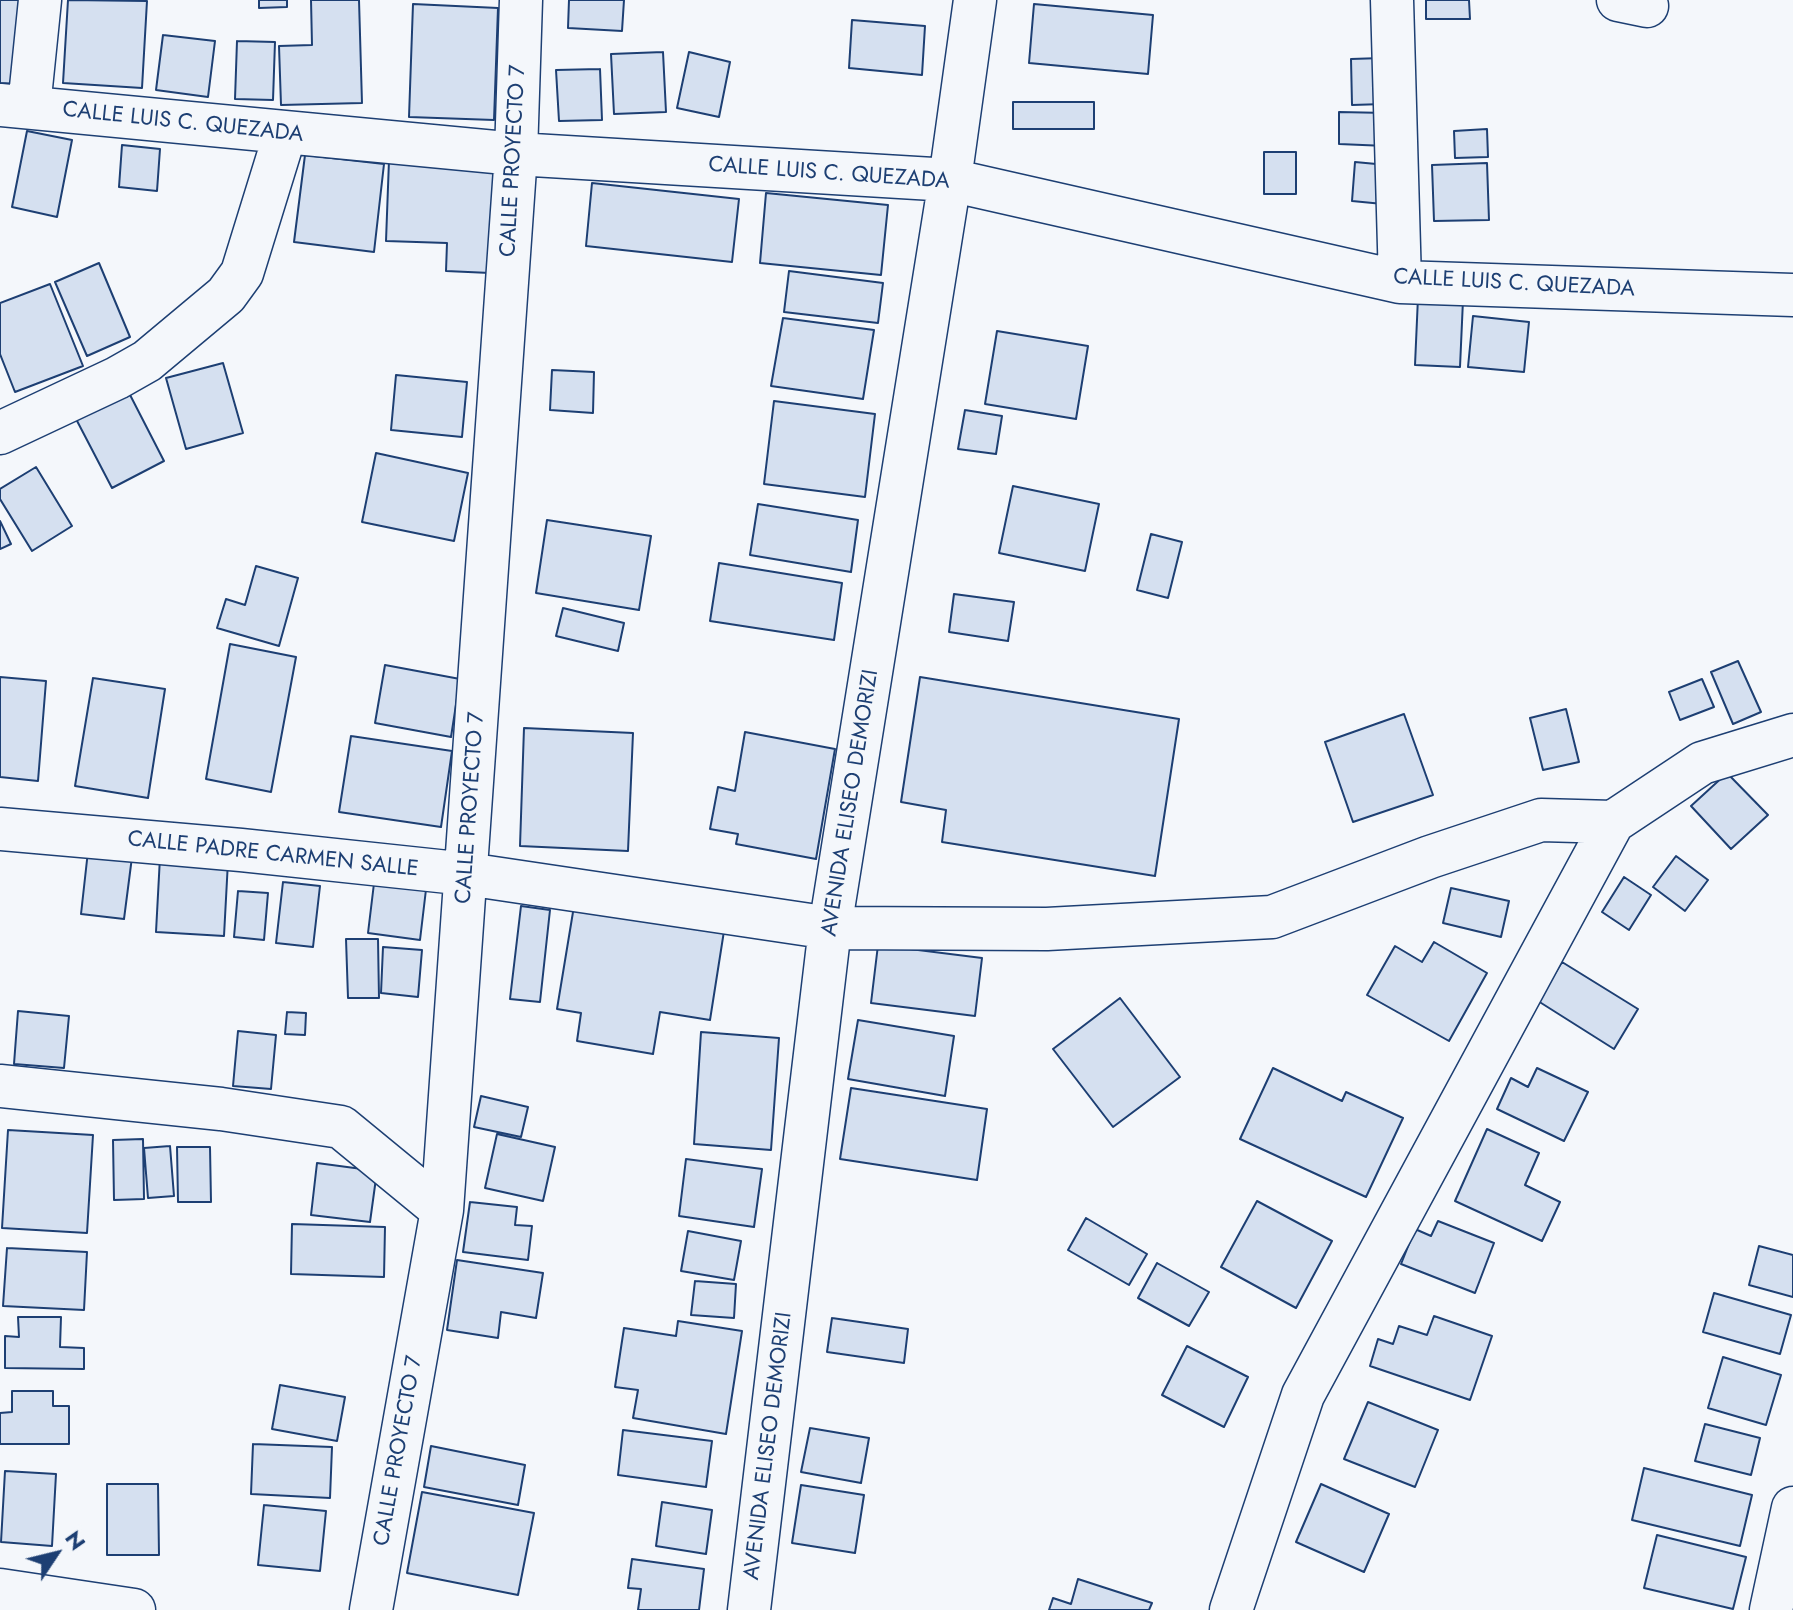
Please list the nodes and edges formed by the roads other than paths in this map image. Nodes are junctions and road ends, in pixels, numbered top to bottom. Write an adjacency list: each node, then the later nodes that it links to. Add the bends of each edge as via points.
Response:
1 (40, 0): 5 (street)
2 (521, 0): 7 (street, CALLE PROYECTO 7)
3 (975, 0): 8 (street, AVENIDA ELISEO DEMORIZI)
4 (1392, 0): 9 (street)
5 (15, 106): 6 (street, CALLE LUIS C. QUEZADA)
6 (285, 134): 7 (street, CALLE LUIS C. QUEZADA); 11 (street, via 242,273 226,295 147,361)
7 (516, 154): 8 (street, CALLE LUIS C. QUEZADA); 15 (street, CALLE PROYECTO 7)
8 (950, 180): 9 (street, CALLE LUIS C. QUEZADA); 16 (street, AVENIDA ELISEO DEMORIZI)
9 (1400, 282): 10 (street, CALLE LUIS C. QUEZADA)
10 (1793, 295)
11 (0, 433)
12 (1793, 735): 13 (street, via 1702,763)
13 (1613, 822): 16 (street, CALLE PADRE CARMEN SALLE, via 1541,820 1272,917 1047,929); 24 (street, via 1303,1395)
14 (0, 829): 15 (street, CALLE PADRE CARMEN SALLE)
15 (467, 874): 16 (street, CALLE PADRE CARMEN SALLE); 18 (street, CALLE PROYECTO 7)
16 (830, 928): 23 (street, AVENIDA ELISEO DEMORIZI)
17 (0, 1086): 18 (street, via 341,1127)
18 (442, 1210): 22 (street, CALLE PROYECTO 7)
19 (1793, 1508): 25 (street)
20 (0, 1590): 21 (street)
21 (134, 1610)
22 (371, 1610)
23 (749, 1610)
24 (1231, 1610)
25 (1771, 1610)

